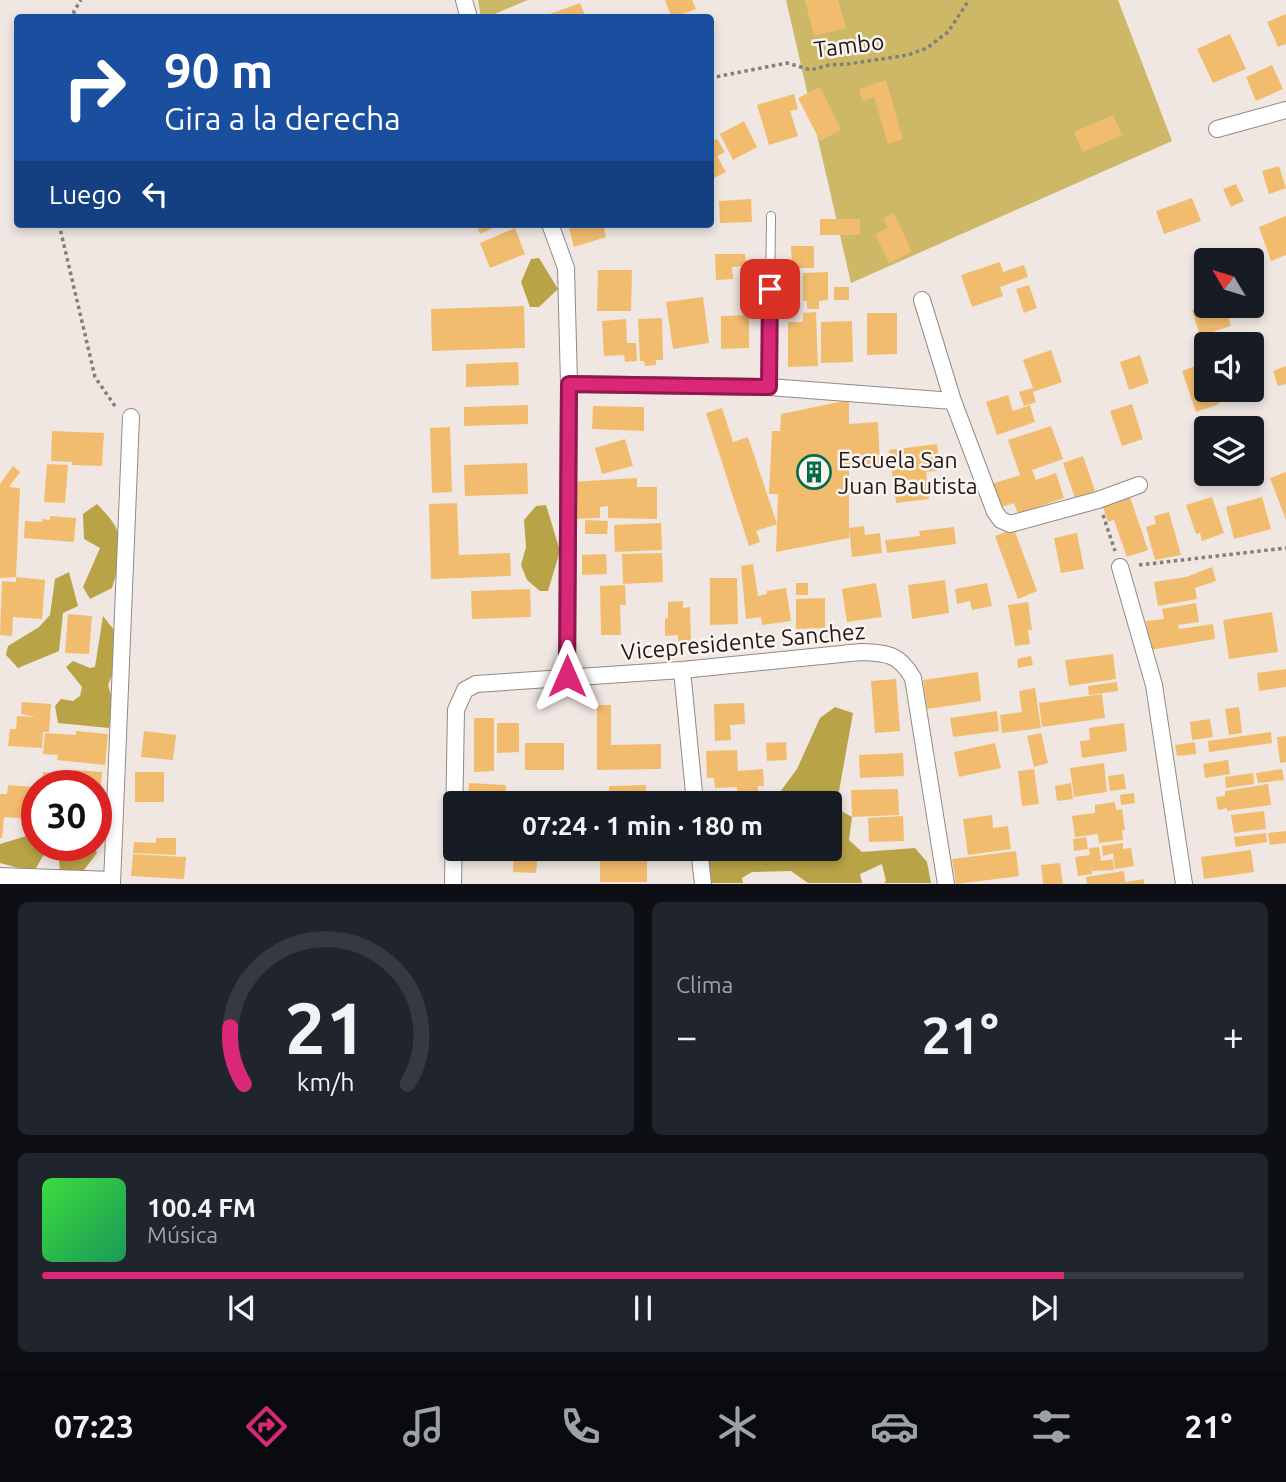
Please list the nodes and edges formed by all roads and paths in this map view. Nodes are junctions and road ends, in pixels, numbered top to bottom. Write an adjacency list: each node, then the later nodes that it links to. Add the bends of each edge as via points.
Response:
1 (969, 0): 2 (path, Tambo, via 948,32 908,55 811,70 787,63)
2 (714, 77)
3 (1286, 110): 4 (street)
4 (1217, 129)
5 (771, 216): 10 (lane)
6 (60, 228): 12 (path, via 95,377 114,406)
7 (551, 228): 9 (street, via 566,268)
8 (922, 300): 11 (street)
9 (569, 384): 10 (street); 18 (street)
10 (769, 387): 11 (street)
11 (953, 401): 14 (street, via 1001,520 1010,524)
12 (131, 417): 22 (street)
13 (1139, 485): 14 (street)
14 (1098, 500): 16 (path)
15 (1286, 548): 16 (path)
16 (1120, 567): 26 (street, via 1154,685)
17 (682, 670): 18 (street, Vicepresidente Sanchez); 19 (street); 25 (street, Vicepresidente Sanchez, via 861,652 883,653 904,663 913,678)
18 (567, 676): 23 (street, Vicepresidente Sanchez, via 476,684 466,690 457,710)
19 (694, 791)
20 (700, 861): 24 (street)
21 (0, 876): 22 (street)
22 (112, 882)
23 (453, 884)
24 (703, 884)
25 (946, 884)
26 (1184, 884)

